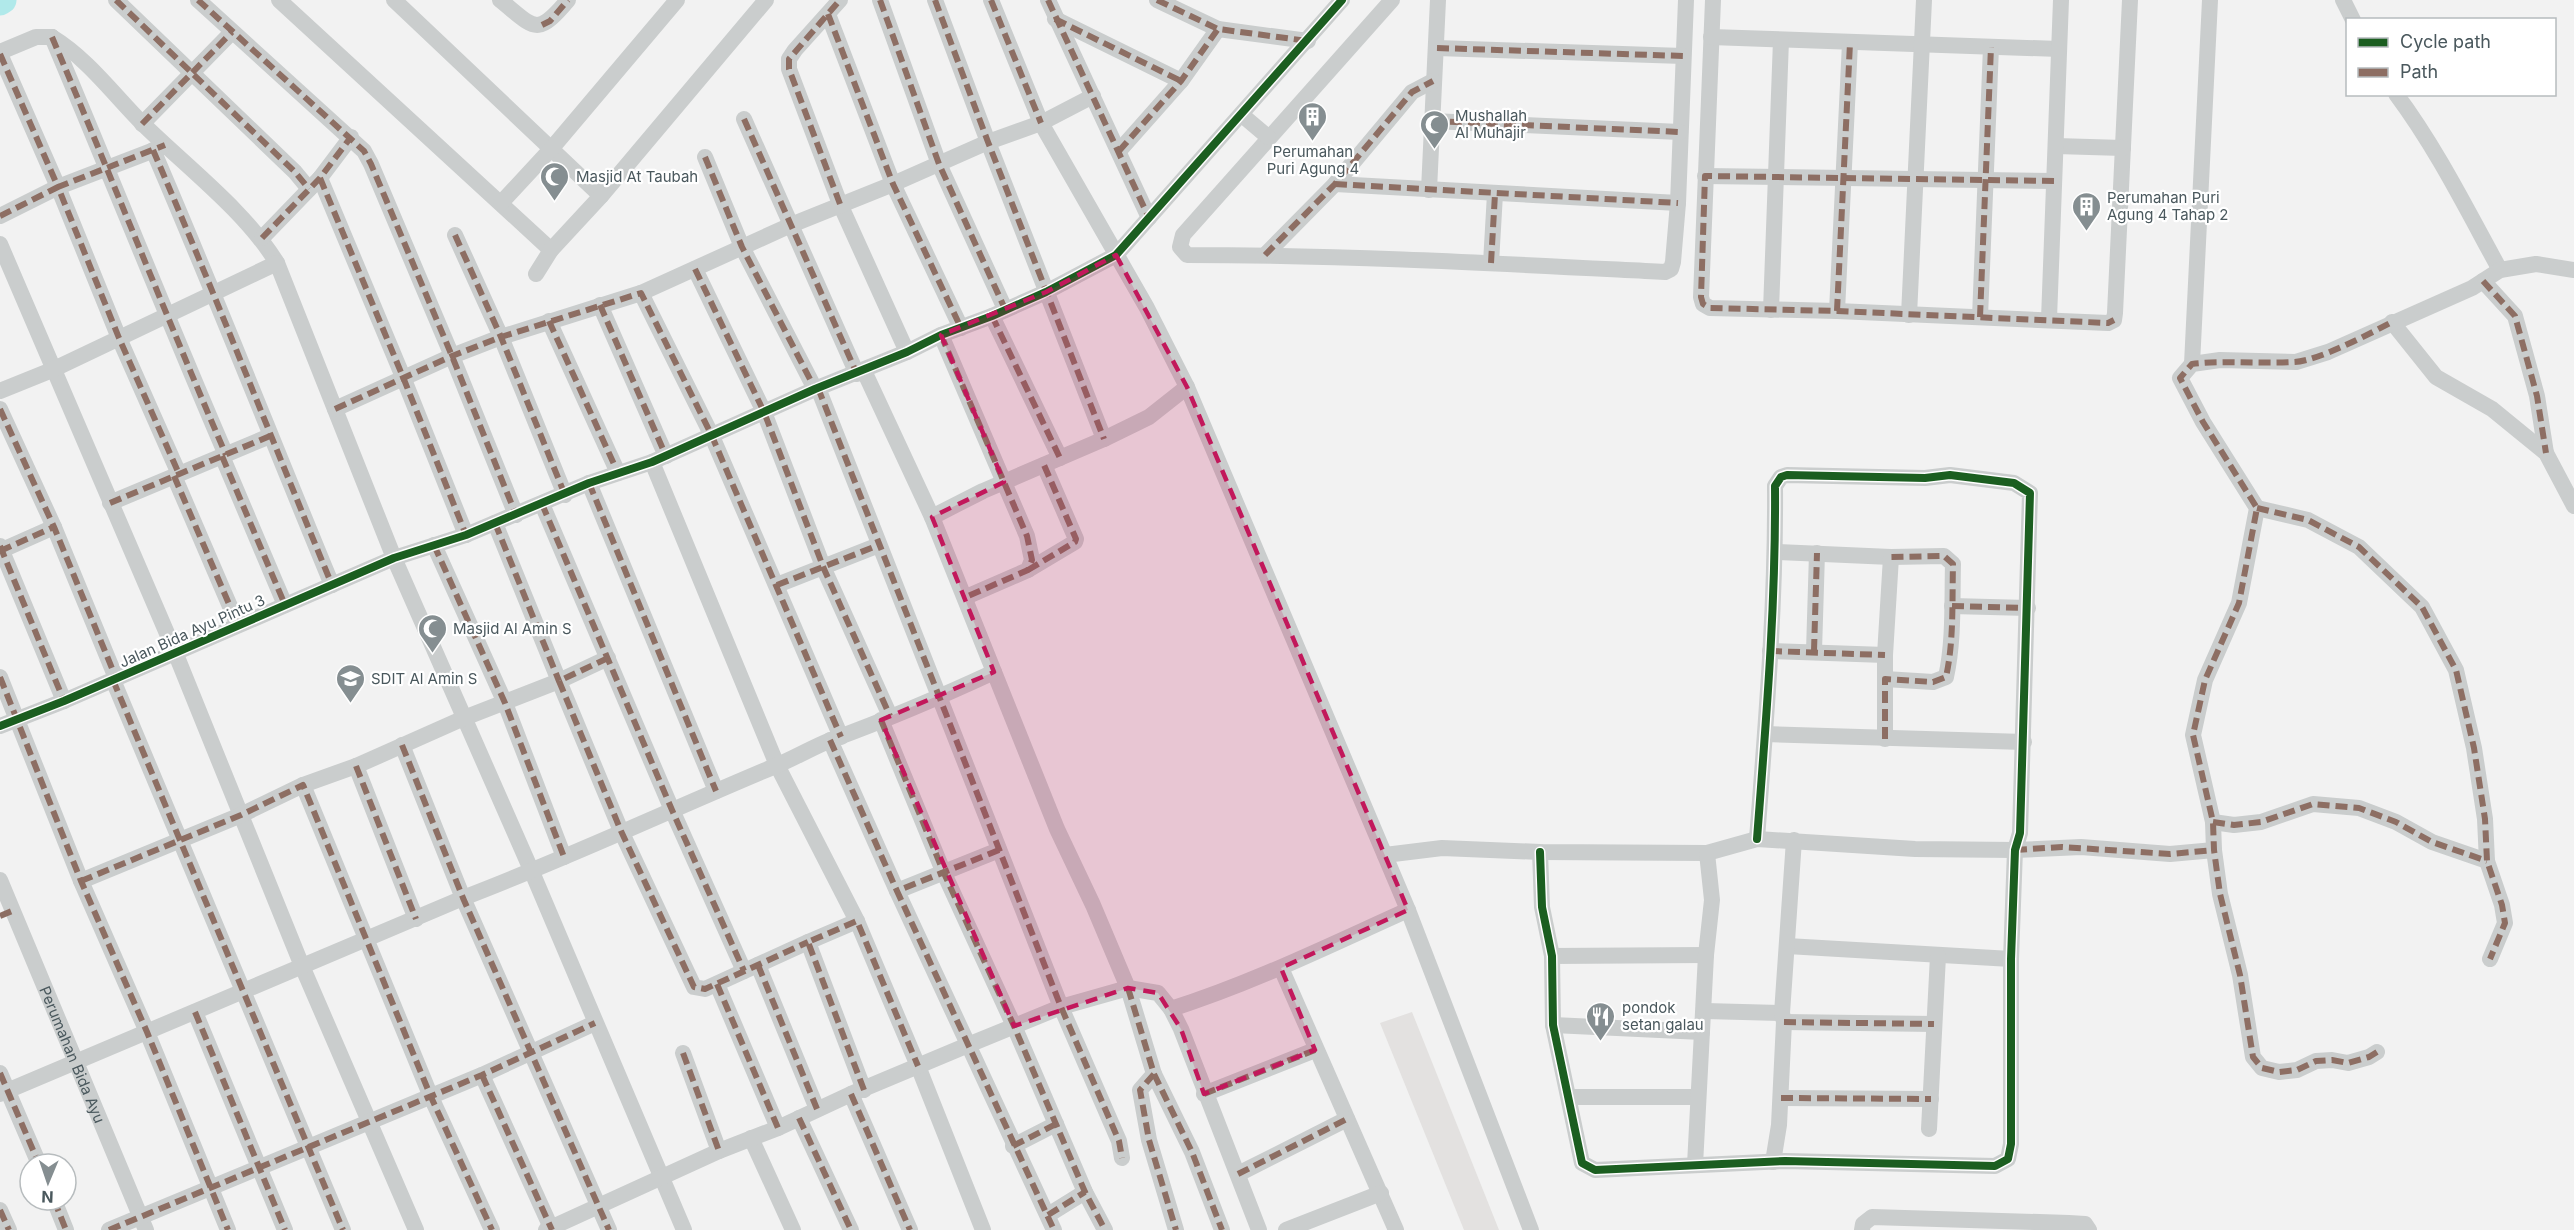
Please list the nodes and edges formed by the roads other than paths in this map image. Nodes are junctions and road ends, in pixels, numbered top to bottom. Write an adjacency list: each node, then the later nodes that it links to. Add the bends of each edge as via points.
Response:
1 (116, 0): 41 (street)
2 (198, 0): 29 (street)
3 (279, 0): 76 (street)
4 (394, 0): 57 (street)
5 (500, 0): 6 (street, via 529,23 542,25)
6 (568, 0)
7 (677, 0): 57 (street)
8 (766, 0): 75 (street)
9 (840, 0): 25 (street)
10 (880, 0): 61 (street)
11 (935, 0): 54 (street)
12 (991, 0): 49 (street)
13 (1048, 0): 27 (street)
14 (1157, 0): 28 (street)
15 (1342, 0): 33 (street)
16 (1392, 0): 53 (street)
17 (1438, 0): 37 (street)
18 (1686, 0): 40 (street)
19 (1713, 0): 31 (street)
20 (1924, 0): 35 (street)
21 (2061, 0): 38 (street)
22 (2130, 0): 58 (street)
23 (2210, 0): 115 (street)
24 (2343, 0): 26 (street)
25 (828, 14): 70 (street); 78 (street, via 795,50 789,59 789,69)
26 (2352, 18)
27 (1055, 19): 42 (street); 44 (street)
28 (1218, 29): 33 (street); 42 (street)
29 (232, 32): 41 (street); 52 (street)
30 (52, 37): 39 (street, via 36,37); 50 (street, via 82,59); 62 (street)
31 (1711, 37): 32 (street); 63 (street)
32 (1781, 40): 34 (street); 64 (street)
33 (1308, 41): 46 (street)
34 (1850, 43): 35 (street); 65 (street)
35 (1923, 45): 36 (street); 67 (street)
36 (1992, 47): 38 (street); 66 (street)
37 (1437, 48): 40 (street); 43 (street)
38 (2059, 49): 55 (street)
39 (0, 53): 72 (street)
40 (1683, 56): 51 (street)
41 (192, 74): 50 (street); 69 (street, via 295,172)
42 (1181, 81): 59 (street)
43 (1433, 81): 48 (street); 71 (street, via 1412,92)
44 (1093, 96): 49 (street); 59 (street)
45 (2397, 96): 92 (street, via 2416,121)
46 (1242, 115): 53 (street); 80 (street)
47 (744, 118): 81 (street)
48 (1432, 121): 51 (street); 73 (street)
49 (1041, 123): 54 (street); 87 (street)
50 (142, 124): 56 (street)
51 (1680, 132): 77 (street)
52 (351, 137): 69 (street); 114 (street, via 371,164)
53 (1268, 137): 88 (street, via 1183,235 1180,247 1187,255)
54 (988, 142): 61 (street); 97 (street)
55 (2056, 146): 58 (street); 68 (street)
56 (159, 147): 62 (street); 83 (street); 96 (street)
57 (552, 148): 75 (street); 76 (street)
58 (2123, 148): 106 (street, via 2114,320 2108,323)
59 (1119, 151): 80 (street)
60 (705, 157): 85 (street)
61 (939, 164): 70 (street); 102 (street)
62 (107, 167): 72 (street); 104 (street)
63 (1705, 176): 64 (street); 100 (street, via 1703,304 1710,308)
64 (1775, 177): 65 (street); 100 (street)
65 (1845, 179): 67 (street); 101 (street)
66 (1986, 179): 67 (street); 68 (street); 105 (street)
67 (1916, 180): 103 (street)
68 (2054, 182): 106 (street)
69 (314, 183): 83 (street); 118 (street)
70 (893, 184): 78 (street); 109 (street)
71 (1335, 184): 73 (street); 88 (street)
72 (58, 187): 79 (street); 112 (street)
73 (1429, 190): 74 (street)
74 (1495, 194): 77 (street); 90 (street)
75 (601, 196): 86 (street)
76 (501, 203): 86 (street)
77 (1678, 203): 90 (street, via 1673,262 1665,272)
78 (840, 204): 81 (street); 113 (street)
79 (0, 216)
80 (1149, 218): 87 (street)
81 (791, 225): 85 (street); 117 (street)
82 (455, 235): 111 (street)
83 (262, 238): 89 (street)
84 (0, 244): 116 (street)
85 (742, 247): 91 (street); 120 (street)
86 (551, 250): 94 (street)
87 (1116, 255): 97 (street, Jalan Bida Ayu Pintu 3); 119 (street)
88 (1265, 255): 90 (street)
89 (277, 263): 96 (street); 123 (street)
90 (1491, 263)
91 (695, 268): 98 (street); 124 (street)
92 (2500, 270): 93 (street, via 2536,264); 95 (street)
93 (2574, 270)
94 (536, 274)
95 (2483, 281): 108 (street); 128 (street, via 2515,316 2537,396)
96 (214, 292): 104 (street); 126 (street)
97 (1046, 292): 102 (street, Jalan Bida Ayu Pintu 3); 127 (street)
98 (641, 293): 99 (street); 125 (street)
99 (600, 306): 107 (street); 131 (street)
100 (1771, 310): 101 (street)
101 (1837, 311): 103 (street)
102 (998, 313): 109 (street, Jalan Bida Ayu Pintu 3); 130 (street)
103 (1909, 315): 105 (street)
104 (165, 316): 112 (street); 129 (street)
105 (1980, 317): 106 (street)
106 (2049, 319)
107 (549, 321): 111 (street); 133 (street)
108 (2392, 322): 115 (street, via 2328,352 2296,362 2220,360); 128 (street, via 2436,377 2492,409)
109 (961, 328): 110 (street, Jalan Bida Ayu Pintu 3)
110 (940, 335): 113 (street, Jalan Bida Ayu Pintu 3); 135 (street)
111 (501, 337): 114 (street); 137 (street)
112 (119, 338): 116 (street); 134 (street)
113 (907, 352): 117 (street, Jalan Bida Ayu Pintu 3)
114 (452, 356): 118 (street); 142 (street)
115 (2192, 364): 141 (street, via 2180,378 2202,422)
116 (52, 370): 121 (street); 138 (street)
117 (860, 372): 120 (street, Jalan Bida Ayu Pintu 3); 143 (street)
118 (404, 377): 123 (street); 146 (street)
119 (1187, 387): 127 (street, via 1149,417); 201 (street)
120 (816, 389): 124 (street, Jalan Bida Ayu Pintu 3); 148 (street)
121 (0, 391)
122 (0, 409): 145 (street)
123 (335, 409): 153 (street)
124 (764, 412): 125 (street, Jalan Bida Ayu Pintu 3); 154 (street)
125 (711, 434): 131 (street, Jalan Bida Ayu Pintu 3); 157 (street)
126 (270, 436): 129 (street); 156 (street)
127 (1104, 440): 130 (street)
128 (2546, 453): 140 (street)
129 (224, 455): 134 (street); 159 (street)
130 (1060, 458): 132 (street)
131 (659, 459): 133 (street, Jalan Bida Ayu Pintu 3); 185 (street)
132 (1044, 465): 135 (street); 155 (street, via 1077,539)
133 (618, 473): 136 (street, Jalan Bida Ayu Pintu 3)
134 (177, 475): 138 (street); 162 (street)
135 (1004, 482): 143 (street); 155 (street, via 1027,536 1032,560)
136 (589, 483): 137 (street, Jalan Bida Ayu Pintu 3); 188 (street)
137 (565, 495): 139 (street, Jalan Bida Ayu Pintu 3)
138 (110, 503): 165 (street)
139 (542, 504): 142 (street, Jalan Bida Ayu Pintu 3); 167 (street)
140 (2574, 506)
141 (2257, 508): 191 (street, via 2239,603 2205,680 2193,735); 203 (street, via 2308,520 2359,547 2422,607 2456,670 2474,748)
142 (516, 515): 144 (street, Jalan Bida Ayu Pintu 3)
143 (932, 517): 158 (street)
144 (495, 523): 146 (street, Jalan Bida Ayu Pintu 3); 172 (street)
145 (54, 527): 149 (street); 170 (street)
146 (466, 535): 147 (street, Jalan Bida Ayu Pintu 3)
147 (434, 545): 153 (street, Jalan Bida Ayu Pintu 3); 175 (street)
148 (879, 545): 154 (street); 173 (street)
149 (0, 549): 174 (street)
150 (1776, 552): 151 (street); 161 (street, via 1775,486 1787,475 1950,475 2014,483 2030,493); 163 (street)
151 (1817, 553): 152 (street); 164 (street)
152 (1891, 557): 160 (street, via 1950,559); 166 (street)
153 (394, 558): 156 (street, Jalan Bida Ayu Pintu 3); 176 (street)
154 (824, 569): 157 (street); 177 (street)
155 (1028, 570): 158 (street)
156 (333, 585): 159 (street, Jalan Bida Ayu Pintu 3)
157 (777, 585): 181 (street)
158 (966, 597): 168 (street)
159 (285, 605): 162 (street, Jalan Bida Ayu Pintu 3)
160 (1952, 606): 161 (street); 171 (street, via 1946,677 1933,682)
161 (2028, 608): 183 (street)
162 (238, 625): 165 (street, Jalan Bida Ayu Pintu 3)
163 (1770, 651): 164 (street); 180 (street)
164 (1814, 651): 166 (street)
165 (176, 652): 170 (street, Jalan Bida Ayu Pintu 3); 190 (street)
166 (1884, 655): 171 (street)
167 (608, 658): 172 (street); 189 (street)
168 (994, 672): 173 (street); 226 (street)
169 (0, 677): 178 (street)
170 (115, 679): 174 (street, Jalan Bida Ayu Pintu 3); 194 (street)
171 (1885, 679): 182 (street)
172 (559, 681): 175 (street); 192 (street)
173 (938, 698): 177 (street); 196 (street)
174 (64, 701): 178 (street, Jalan Bida Ayu Pintu 3)
175 (505, 703): 176 (street); 202 (street)
176 (464, 718): 184 (street); 205 (street)
177 (886, 718): 181 (street); 204 (street)
178 (18, 719): 179 (street, Jalan Bida Ayu Pintu 3); 207 (street)
179 (0, 726)
180 (1765, 734): 182 (street); 193 (street)
181 (836, 739): 185 (street); 208 (street)
182 (1885, 739): 183 (street)
183 (2024, 742): 197 (street, via 2020,833)
184 (402, 745): 186 (street); 209 (street)
185 (777, 765): 188 (street); 213 (street)
186 (356, 766): 187 (street); 212 (street)
187 (303, 785): 190 (street); 214 (street)
188 (716, 791): 189 (street)
189 (672, 810): 192 (street); 223 (street)
190 (241, 815): 194 (street); 222 (street)
191 (2213, 822): 198 (street); 203 (street, via 2261,822 2313,804 2359,808 2432,842)
192 (621, 831): 202 (street); 225 (street, via 694,987 705,989)
193 (1757, 839): 195 (street); 200 (street)
194 (179, 840): 207 (street); 227 (street)
195 (1794, 840): 197 (street, via 1915,849); 216 (street)
196 (999, 850): 204 (street); 228 (street)
197 (2015, 850): 198 (street, via 2062,847 2170,854); 220 (street)
198 (2214, 850): 242 (street, via 2253,1057 2262,1068 2279,1072 2297,1070 2316,1061 2348,1063)
199 (1540, 852): 200 (street); 201 (street, via 1442,848); 218 (street, via 1542,906)
200 (1707, 853): 217 (street, via 1712,900)
201 (1385, 855): 210 (street)
202 (564, 857): 205 (street)
203 (2487, 861): 221 (street, via 2505,923)
204 (943, 871): 208 (street); 236 (street)
205 (532, 872): 209 (street); 233 (street)
206 (0, 880): 211 (street, Perumahan Bida Ayu)
207 (81, 881): 237 (street)
208 (897, 891): 239 (street)
209 (463, 898): 212 (street); 241 (street)
210 (1408, 910): 224 (street); 307 (street)
211 (6, 914): 244 (street, Perumahan Bida Ayu)
212 (416, 919): 214 (street)
213 (857, 921): 215 (street); 245 (street)
214 (366, 939): 222 (street); 252 (street)
215 (808, 942): 223 (street); 249 (street)
216 (1787, 946): 219 (street); 232 (street)
217 (1706, 955): 218 (street); 230 (street)
218 (1552, 956): 235 (street)
219 (1938, 956): 220 (street); 234 (street)
220 (2010, 959): 270 (street, via 2011,1144 2007,1159 1995,1166)
221 (2490, 959)
222 (302, 966): 227 (street); 260 (street)
223 (751, 968): 225 (street); 257 (street)
224 (1281, 968): 229 (street); 240 (street)
225 (717, 984): 262 (street)
226 (1128, 988): 228 (street); 229 (street, via 1158,993); 247 (street)
227 (243, 991): 231 (street); 266 (street)
228 (1061, 1007): 236 (street); 269 (street, via 1119,1141)
229 (1171, 1009): 251 (street)
230 (1705, 1011): 232 (street); 238 (street)
231 (195, 1012): 237 (street); 272 (street)
232 (1783, 1017): 234 (street); 255 (street)
233 (595, 1023): 241 (street); 274 (street)
234 (1934, 1024): 256 (street)
235 (1552, 1025): 238 (street); 253 (street)
236 (1014, 1026): 239 (street); 261 (street)
237 (147, 1032): 244 (street); 275 (street)
238 (1702, 1032): 254 (street)
239 (968, 1045): 245 (street); 265 (street)
240 (1315, 1050): 251 (street); 259 (street)
241 (532, 1052): 248 (street); 278 (street)
242 (2377, 1052)
243 (683, 1053): 267 (street)
244 (75, 1063): 250 (street); 282 (street, Perumahan Bida Ayu)
245 (918, 1066): 249 (street); 300 (street)
246 (0, 1072): 250 (street)
247 (1154, 1074): 302 (street, via 1140,1090 1149,1140); 303 (street, via 1192,1152)
248 (482, 1076): 252 (street); 286 (street)
249 (857, 1092): 257 (street); 299 (street)
250 (4, 1093): 268 (street)
251 (1204, 1094): 273 (street)
252 (431, 1097): 260 (street); 294 (street)
253 (1569, 1097): 254 (street); 271 (street, via 1582,1163 1595,1170)
254 (1697, 1097): 271 (street)
255 (1781, 1098): 256 (street); 270 (street)
256 (1931, 1099): 263 (street)
257 (817, 1109): 258 (street)
258 (799, 1119): 262 (street); 298 (street)
259 (1347, 1119): 273 (street); 277 (street)
260 (370, 1123): 266 (street); 293 (street)
261 (1056, 1124): 265 (street); 276 (street)
262 (778, 1128): 264 (street)
263 (1929, 1129)
264 (751, 1138): 267 (street); 297 (street)
265 (1013, 1146): 281 (street)
266 (309, 1148): 272 (street); 292 (street)
267 (719, 1151): 274 (street)
268 (33, 1152)
269 (1122, 1158)
270 (1773, 1162): 271 (street)
271 (1695, 1165)
272 (260, 1168): 275 (street); 291 (street)
273 (1238, 1174): 304 (street)
274 (662, 1177): 278 (street); 296 (street)
275 (210, 1188): 282 (street); 290 (street)
276 (1085, 1192): 281 (street); 301 (street)
277 (1381, 1192): 305 (street); 306 (street)
278 (600, 1205): 286 (street); 295 (street)
279 (0, 1210): 287 (street)
280 (59, 1212): 288 (street)
281 (1051, 1222)
282 (143, 1223): 289 (street)
283 (1933, 1224): 284 (street); 285 (street, via 1872,1217)
284 (2006, 1226): 308 (street, via 2085,1224)
285 (1863, 1227)
286 (550, 1229)
287 (9, 1230)
288 (66, 1230)
289 (109, 1230)
290 (228, 1230)
291 (285, 1230)
292 (343, 1230)
293 (416, 1230)
294 (492, 1230)
295 (609, 1230)
296 (684, 1230)
297 (793, 1230)
298 (851, 1230)
299 (910, 1230)
300 (982, 1230)
301 (1105, 1230)
302 (1176, 1230)
303 (1222, 1230)
304 (1259, 1230)
305 (1286, 1230)
306 (1396, 1230)
307 (1531, 1230)
308 (2089, 1230)

